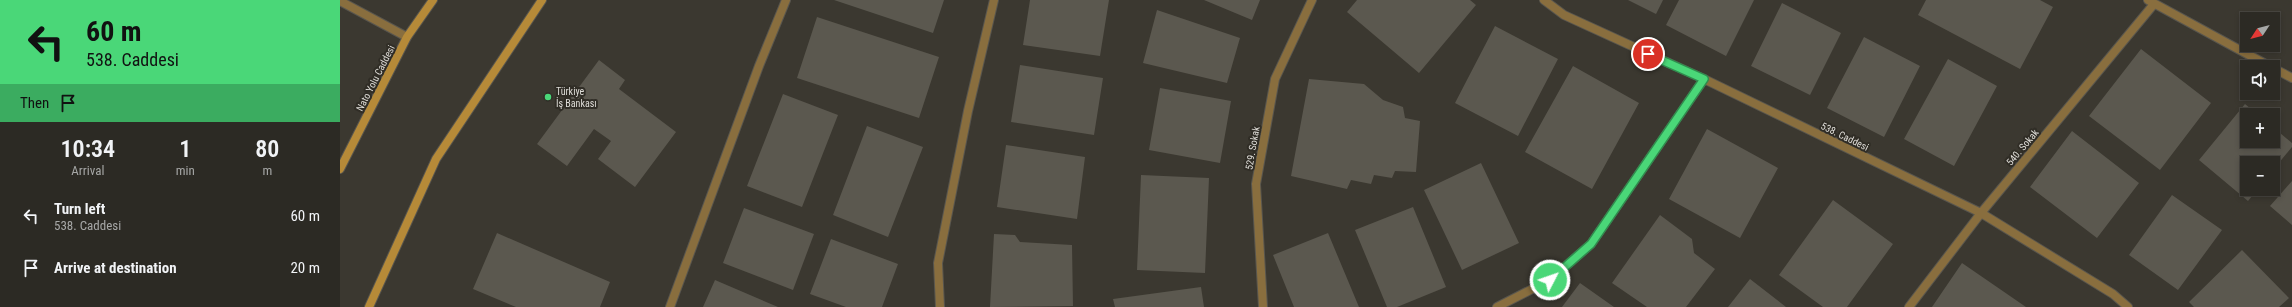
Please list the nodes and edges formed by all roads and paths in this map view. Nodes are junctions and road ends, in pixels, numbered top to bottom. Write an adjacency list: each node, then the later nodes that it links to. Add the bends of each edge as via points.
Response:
1 (432, 0): 9 (main road, Nato Yolu Caddesi)
2 (542, 0): 16 (main road, via 436,159)
3 (786, 0): 17 (street)
4 (994, 0): 18 (street, via 968,111 938,263)
5 (1312, 0): 19 (street, 529. Sokak, via 1275,79 1256,184)
6 (1544, 0): 13 (street, 538. Caddesi, via 1564,15)
7 (340, 1): 9 (street)
8 (2151, 2): 10 (street); 15 (street, 540. Sokak)
9 (407, 37): 14 (main road, Nato Yolu Caddesi)
10 (2257, 60)
11 (2280, 72): 12 (street)
12 (2292, 78)
13 (1704, 79): 15 (street, 538. Caddesi); 20 (street, via 1591,244 1550,280)
14 (340, 169)
15 (1981, 212): 21 (street, 540. Sokak); 22 (street, 538. Caddesi, via 2113,294)
16 (369, 307)
17 (670, 307)
18 (940, 307)
19 (1263, 307)
20 (1498, 307)
21 (1909, 307)
22 (2128, 307)

